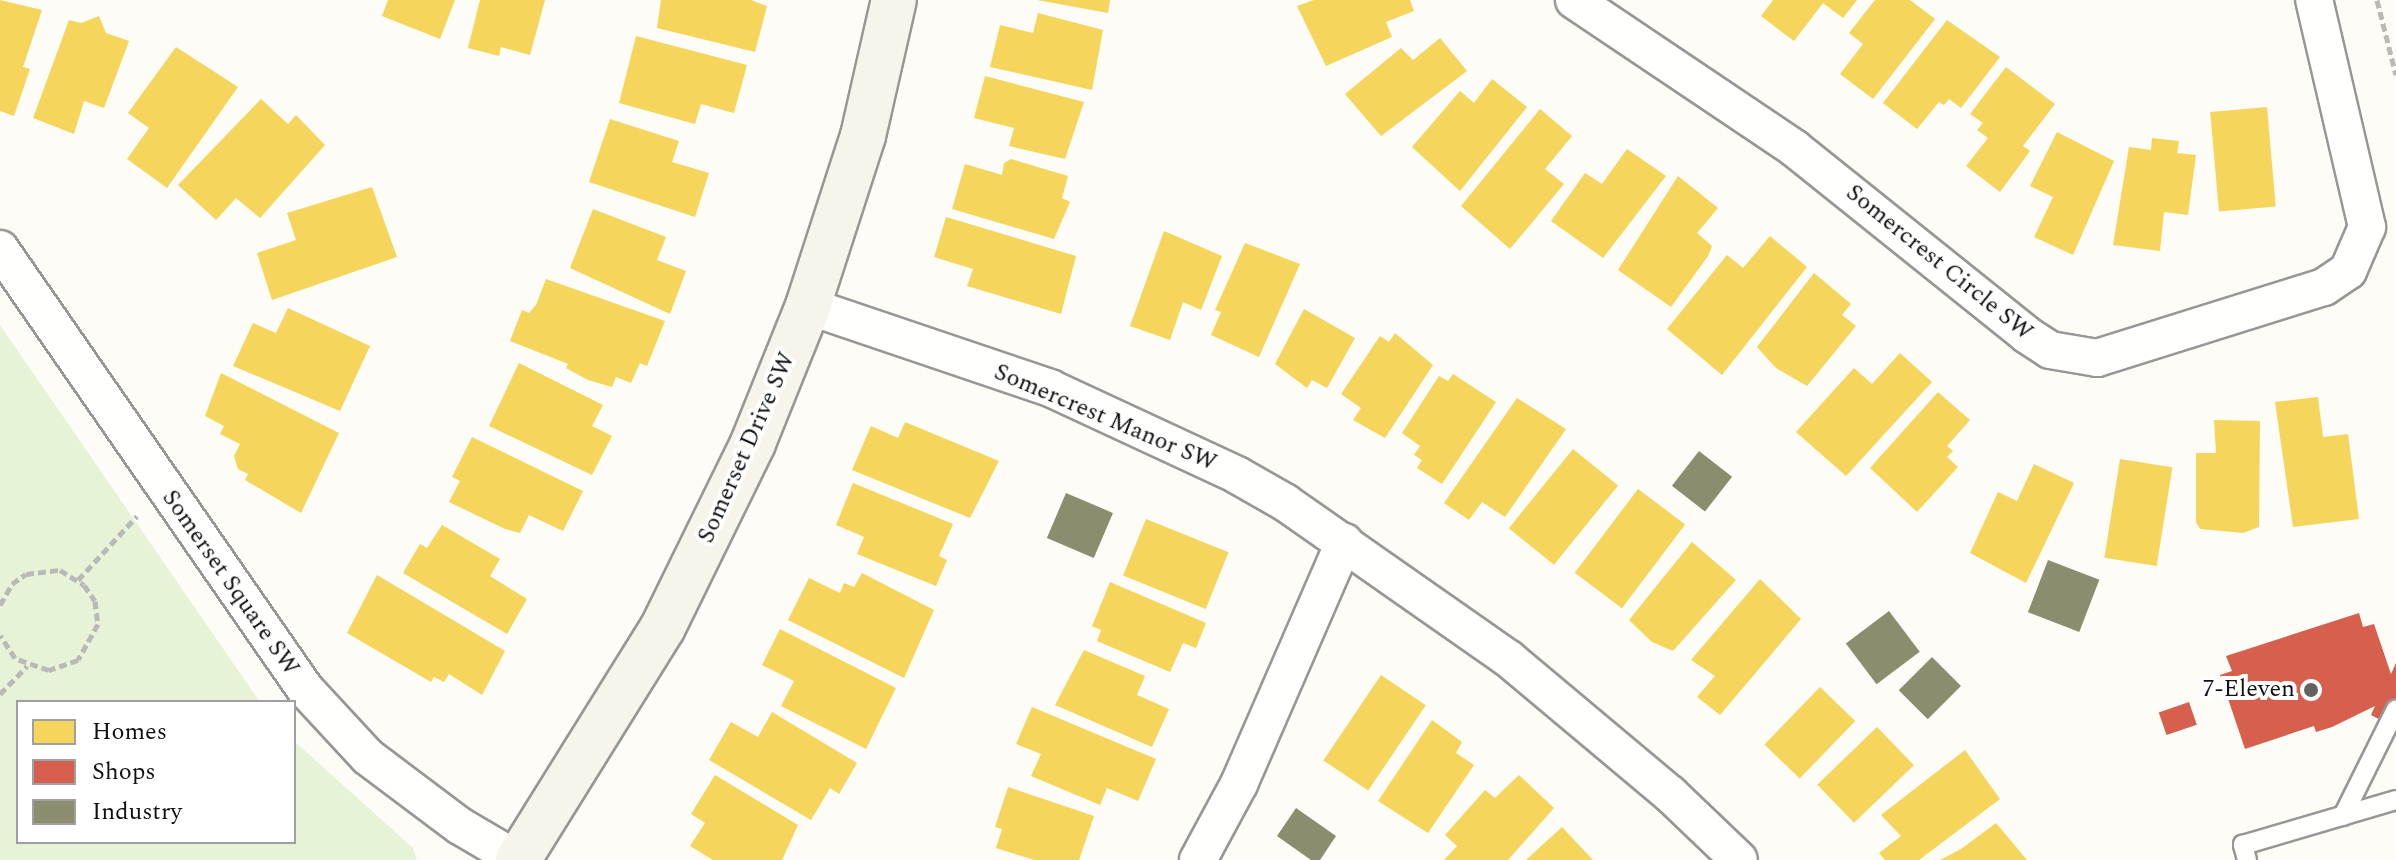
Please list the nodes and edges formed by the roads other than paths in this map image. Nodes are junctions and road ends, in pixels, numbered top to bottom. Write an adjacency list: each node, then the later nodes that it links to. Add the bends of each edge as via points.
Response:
1 (894, 0): 5 (street, Somerset Drive SW, via 863,136)
2 (1574, 0): 3 (street, Somercrest Circle SW, via 1794,148 2027,335 2050,350 2097,358 2324,287 2348,271 2367,227)
3 (2314, 0)
4 (0, 249): 10 (street, Somerset Square SW, via 305,689 368,757 460,826)
5 (808, 306): 6 (street, Somercrest Manor SW, via 1050,388 1237,475); 10 (street, Somerset Drive SW, via 753,443 663,627)
6 (1344, 542): 11 (street, via 1239,784); 12 (street, Somercrest Manor SW, via 1509,659 1670,794)
7 (2396, 709): 9 (lane)
8 (2396, 800): 9 (lane)
9 (2343, 816): 13 (lane, via 2243,845)
10 (518, 860)
11 (1198, 860)
12 (1739, 860)
13 (2247, 860)

